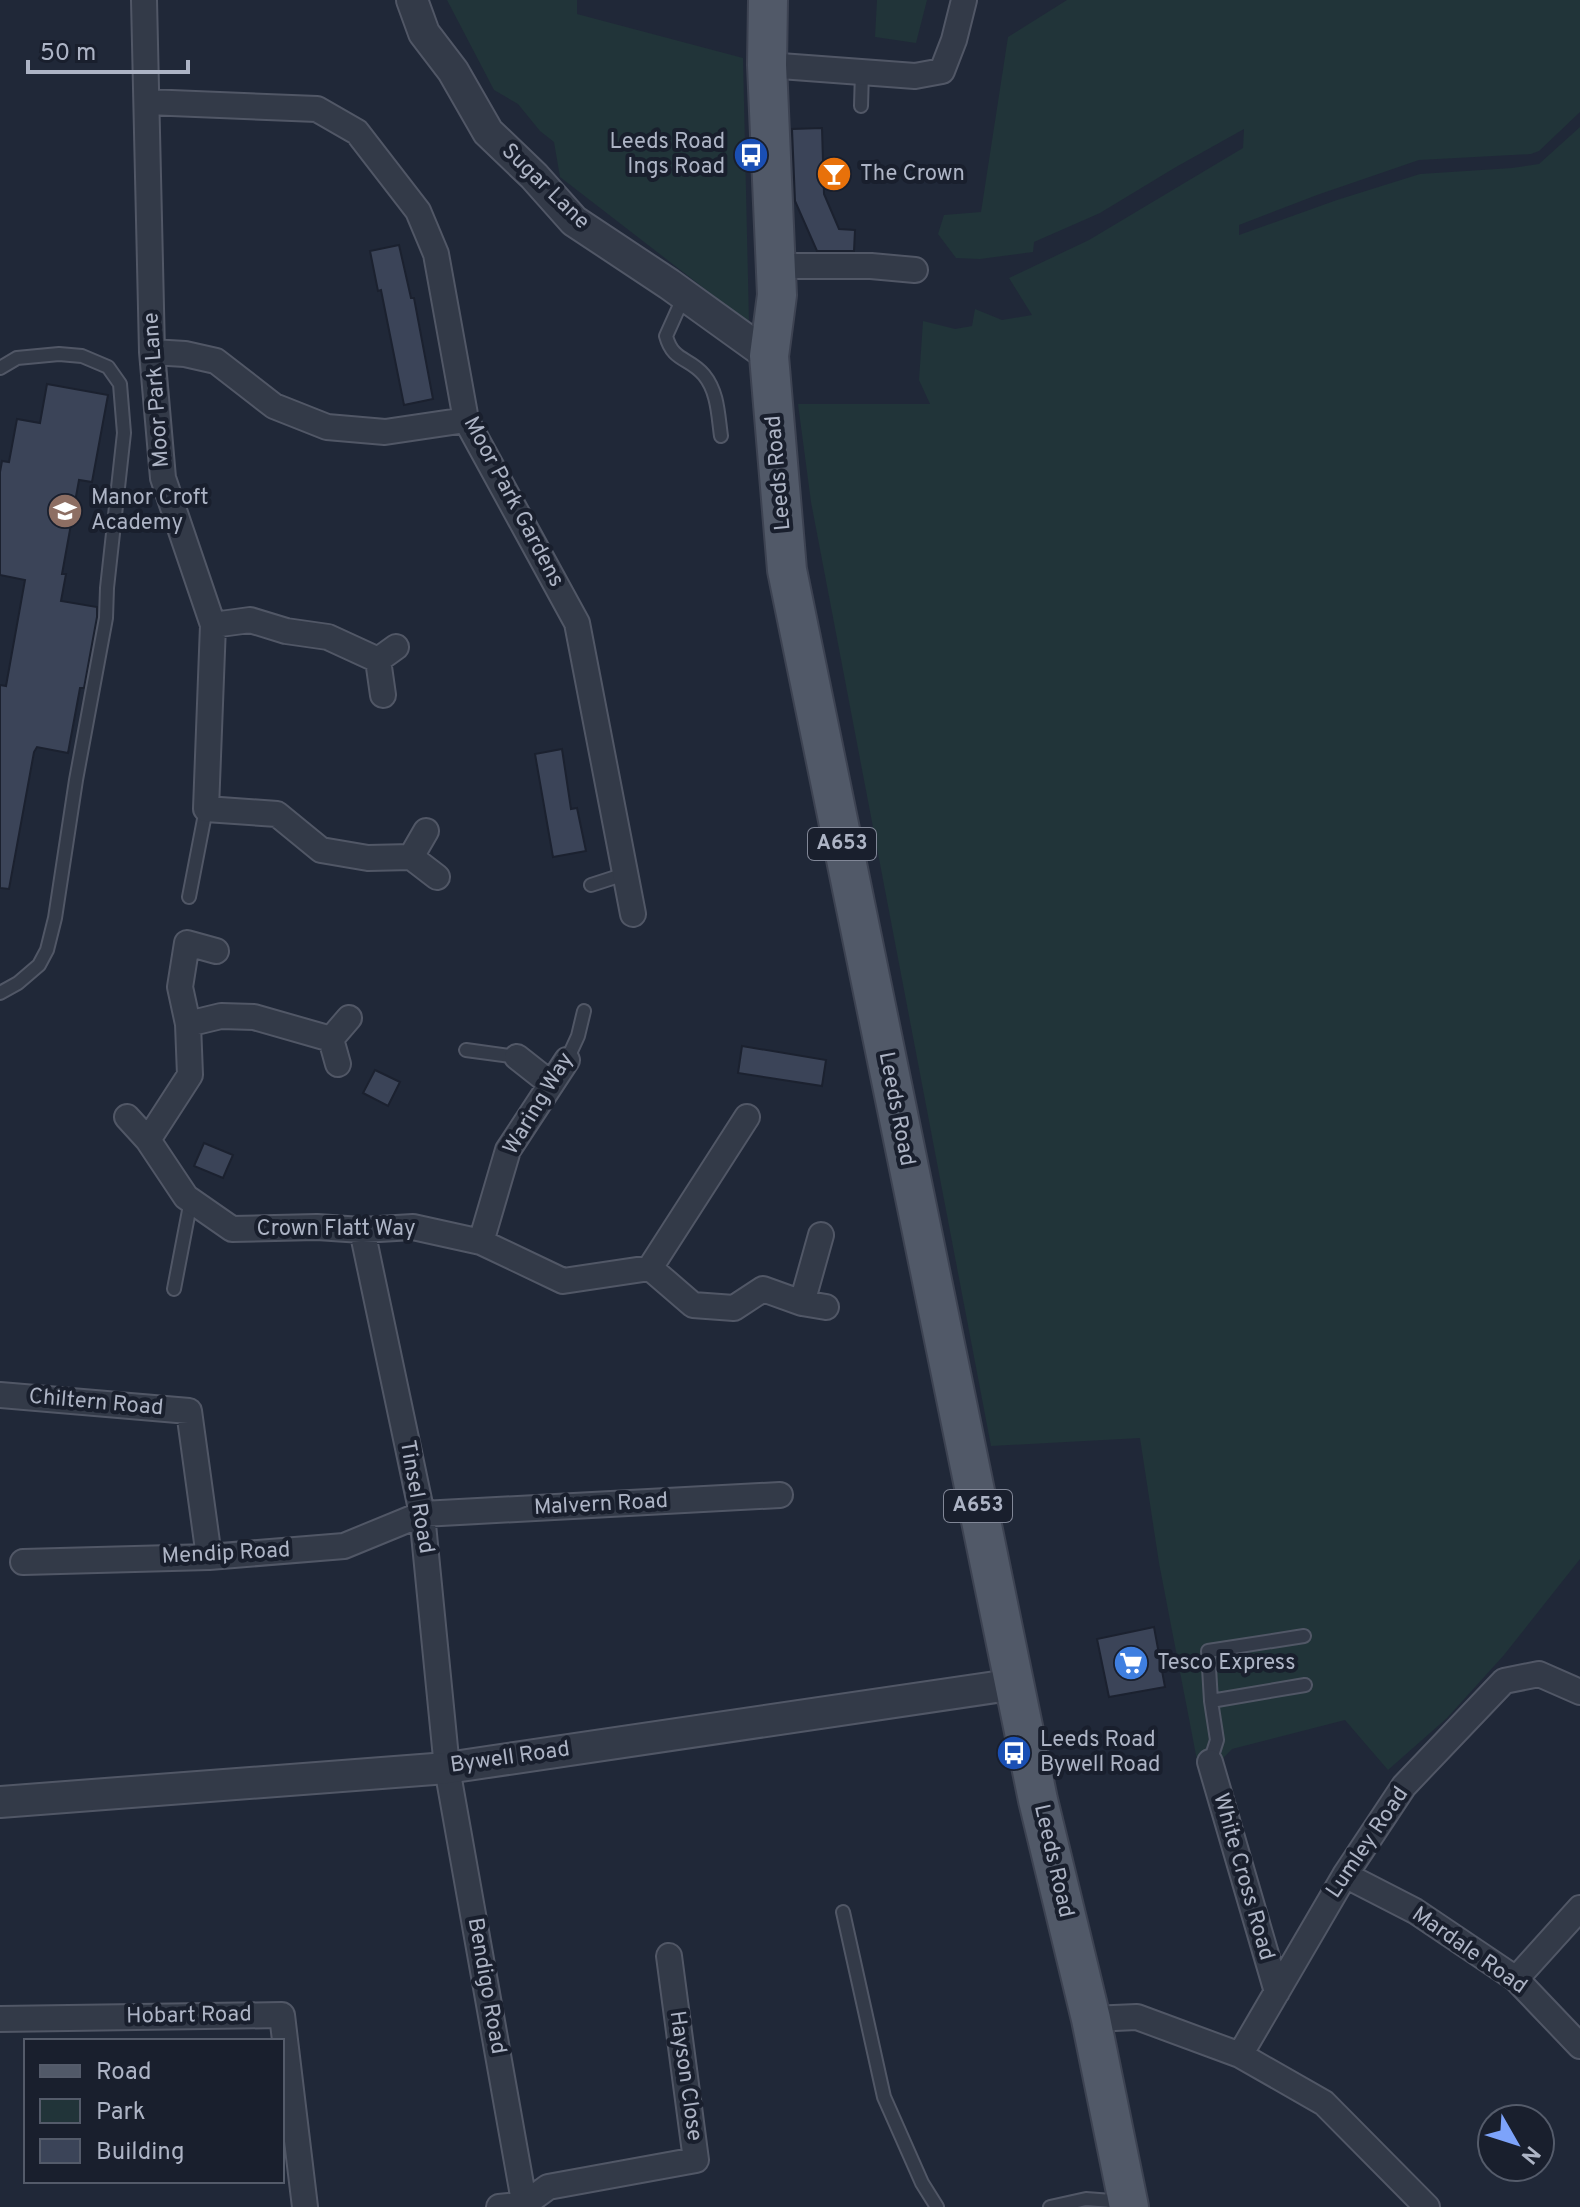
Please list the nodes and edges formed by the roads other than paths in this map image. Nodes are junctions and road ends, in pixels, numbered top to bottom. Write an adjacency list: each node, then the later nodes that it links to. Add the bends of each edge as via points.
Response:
1 (144, 0): 7 (street, Moor Park Lane)
2 (412, 0): 11 (street, Sugar Lane, via 424,33 488,132 574,221)
3 (768, 0): 5 (main road, Leeds Road / A653)
4 (964, 0): 6 (street, via 942,71 915,76)
5 (767, 65): 6 (street); 9 (main road, Leeds Road / A653)
6 (862, 72): 8 (lane)
7 (147, 102): 12 (street, Moor Park Lane); 15 (street, Moor Park Gardens, via 317,109 357,132 418,211 436,254)
8 (861, 106)
9 (776, 266): 10 (street); 13 (main road, Leeds Road / A653)
10 (915, 270)
11 (684, 295): 13 (street, Sugar Lane); 16 (lane, via 666,336 669,348 705,376 717,403)
12 (152, 352): 15 (street, via 216,361 274,406 327,427 385,432); 17 (street, Moor Park Lane, via 163,478)
13 (769, 356): 53 (main road, Leeds Road / A653, via 787,570)
14 (0, 368): 28 (lane, via 17,358 59,354 108,367 120,384 124,433 106,618 55,918 39,965)
15 (466, 420): 22 (street, Moor Park Gardens, via 577,623)
16 (721, 436)
17 (213, 625): 18 (street, via 250,620 387,654); 19 (street, Moor Park Lane)
18 (383, 695)
19 (206, 809): 21 (street, via 277,814 321,850 368,858); 25 (lane)
20 (426, 831): 21 (street)
21 (411, 857): 23 (street)
22 (625, 874): 24 (lane); 26 (street, Moor Park Gardens)
23 (437, 877)
24 (591, 885)
25 (189, 897)
26 (633, 914)
27 (216, 951): 31 (street, via 187,943 180,987)
28 (0, 993)
29 (584, 1011): 35 (lane, Waring Way)
30 (349, 1018): 32 (street)
31 (188, 1024): 32 (street, via 221,1016 254,1017); 40 (street, via 190,1075)
32 (331, 1039): 36 (street)
33 (466, 1050): 34 (lane)
34 (517, 1057): 37 (street)
35 (567, 1060): 37 (street, Waring Way)
36 (338, 1064)
37 (550, 1083): 44 (street, Waring Way, via 508,1150)
38 (127, 1117): 40 (street, Crown Flatt Way)
39 (747, 1117): 45 (street)
40 (148, 1140): 41 (street, Crown Flatt Way)
41 (191, 1200): 42 (street, Crown Flatt Way, via 232,1229); 46 (lane)
42 (362, 1230): 44 (street, Crown Flatt Way, via 413,1227); 49 (street, Tinsel Road)
43 (821, 1235): 45 (street, via 814,1305 763,1289 734,1308 693,1305)
44 (481, 1242): 45 (street, Crown Flatt Way, via 563,1281)
45 (650, 1268)
46 (174, 1289)
47 (0, 1395): 50 (street, Chiltern Road, via 189,1411)
48 (780, 1495): 49 (street, Malvern Road)
49 (422, 1514): 50 (street, Mendip Road, via 344,1546); 58 (street, Tinsel Road)
50 (209, 1557): 51 (street, Mendip Road)
51 (23, 1562)
52 (1304, 1636): 56 (lane, via 1208,1651)
53 (1016, 1684): 58 (street, Bywell Road); 67 (main road, Leeds Road / A653)
54 (1305, 1685): 56 (lane)
55 (1580, 1692): 60 (street, Lumley Road, via 1539,1674 1504,1681 1404,1786)
56 (1211, 1701): 57 (lane, via 1217,1740)
57 (1210, 1762): 65 (street, White Cross Road)
58 (447, 1768): 59 (street, Bywell Road); 72 (street, Bendigo Road)
59 (0, 1802)
60 (1345, 1875): 64 (street, Mardale Road, via 1415,1911); 65 (street, Lumley Road)
61 (1580, 1908): 64 (street)
62 (843, 1912): 75 (lane, via 884,2097)
63 (669, 1956): 72 (street, Hayson Close, via 696,2160 548,2187)
64 (1516, 1979): 68 (street, Mardale Road)
65 (1277, 1992): 69 (street, Lumley Road)
66 (0, 2019): 73 (street, Hobart Road, via 282,2015)
67 (1091, 2019): 69 (street, via 1137,2017); 71 (main road, Leeds Road / A653)
68 (1580, 2046)
69 (1240, 2055): 70 (street, via 1324,2103)
70 (1419, 2204)
71 (1128, 2205): 76 (lane, via 1086,2199)
72 (525, 2206): 74 (street)
73 (305, 2207)
74 (499, 2207)
75 (937, 2207)
76 (1050, 2207)

